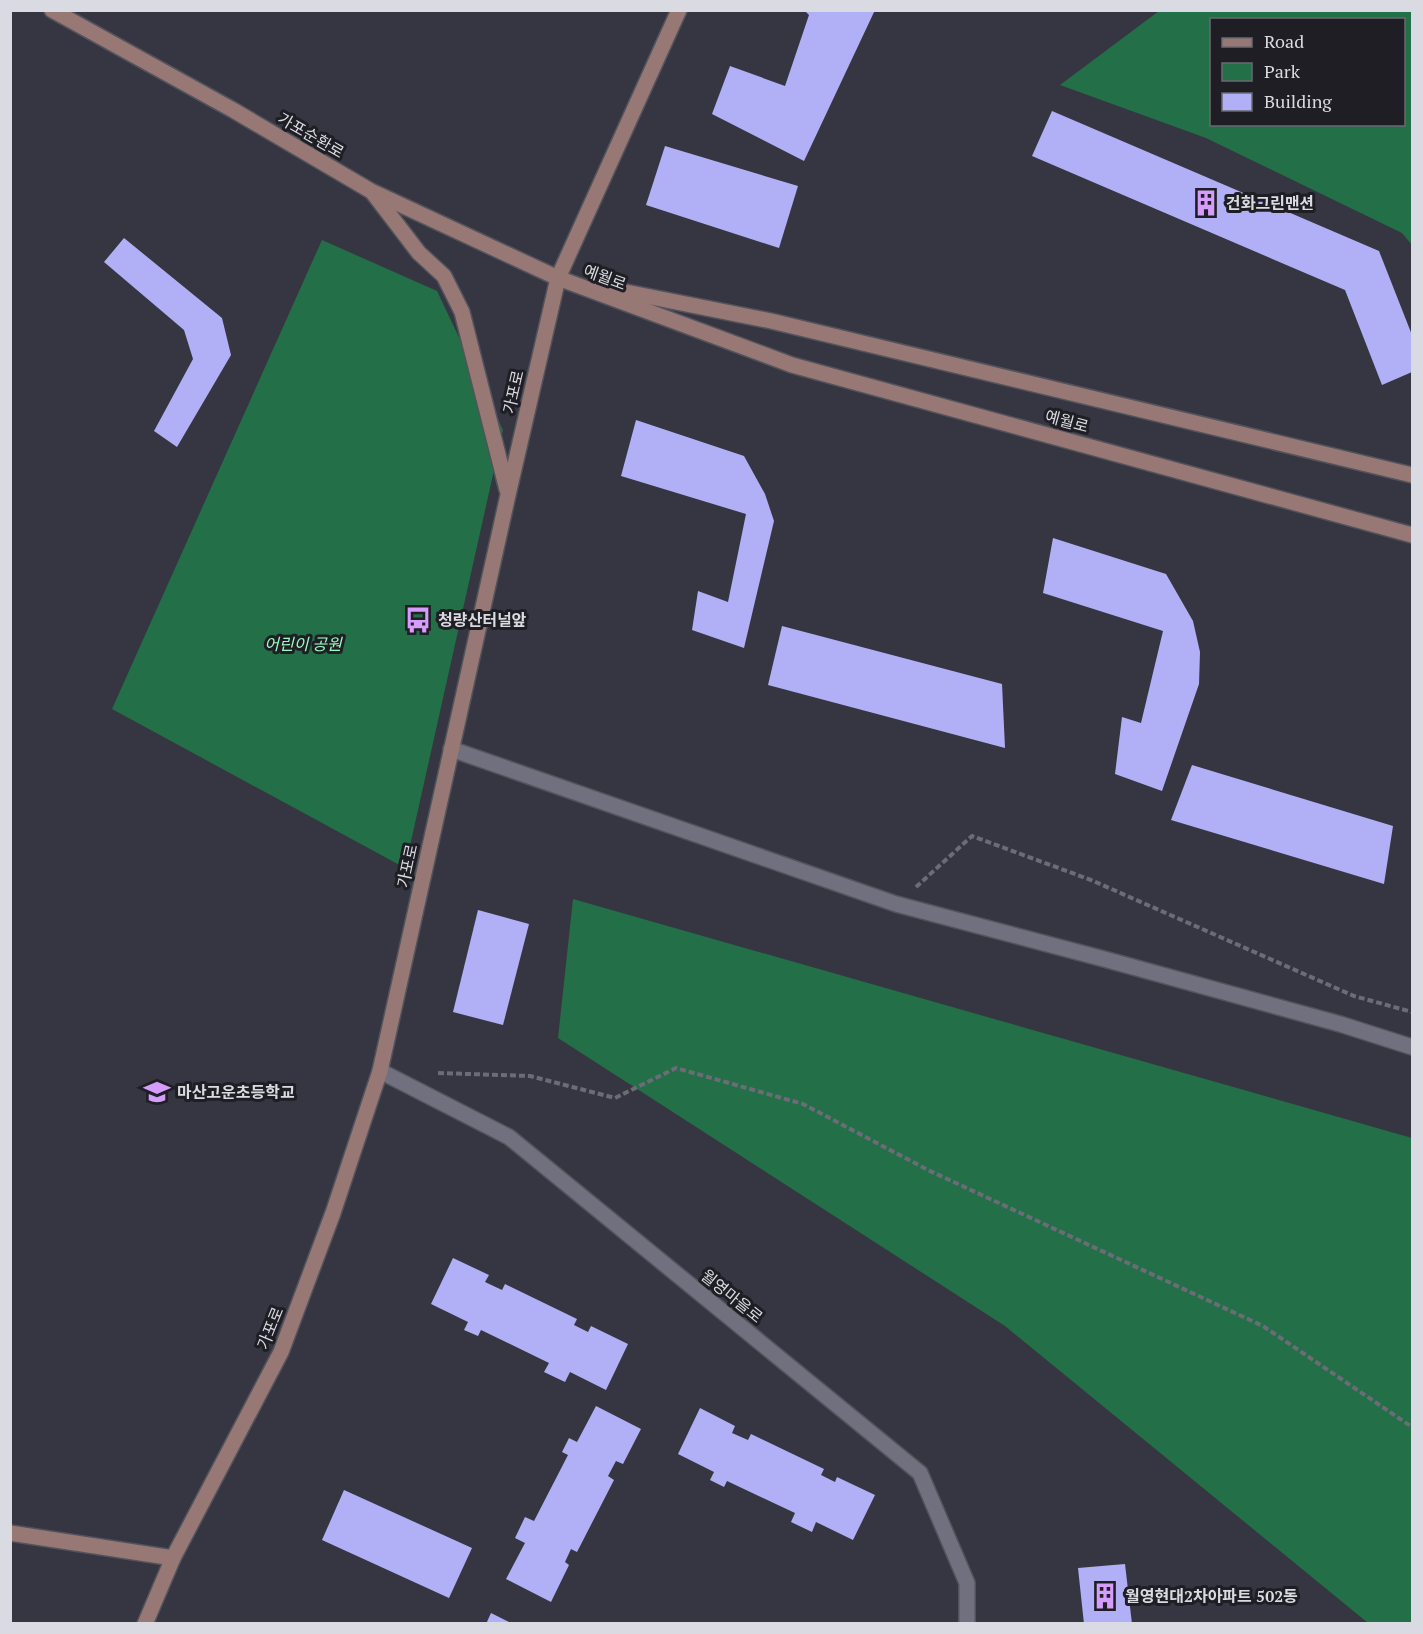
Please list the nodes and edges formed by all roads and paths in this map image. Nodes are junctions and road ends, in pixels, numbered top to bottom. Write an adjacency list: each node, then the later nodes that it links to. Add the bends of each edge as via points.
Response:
1 (52, 10): 3 (main road, 가포순환로)
2 (679, 10): 4 (main road, 가포로)
3 (371, 191): 4 (main road, 가포순환로); 6 (main road, via 419,253 444,276 462,312)
4 (558, 278): 5 (main road, 예월로, via 771,321); 6 (main road, 가포로); 7 (main road, 예월로, via 792,365)
5 (1413, 475)
6 (508, 495): 8 (main road, 가포로)
7 (1413, 535)
8 (451, 749): 9 (street); 12 (main road, 가포로)
9 (896, 904): 10 (path, via 972,836 1091,880 1354,996); 11 (street, via 1104,958)
10 (1413, 1012)
11 (1413, 1047)
12 (380, 1071): 16 (main road, 가포로, via 333,1214 281,1352); 18 (street, 월영마을로, via 509,1137 920,1473 967,1583)
13 (438, 1073): 14 (path, via 530,1076 615,1098 676,1068 803,1104 928,1170 1263,1326)
14 (1413, 1427)
15 (10, 1533): 16 (main road)
16 (173, 1558): 17 (main road, 가포로)
17 (145, 1623)
18 (967, 1623)

